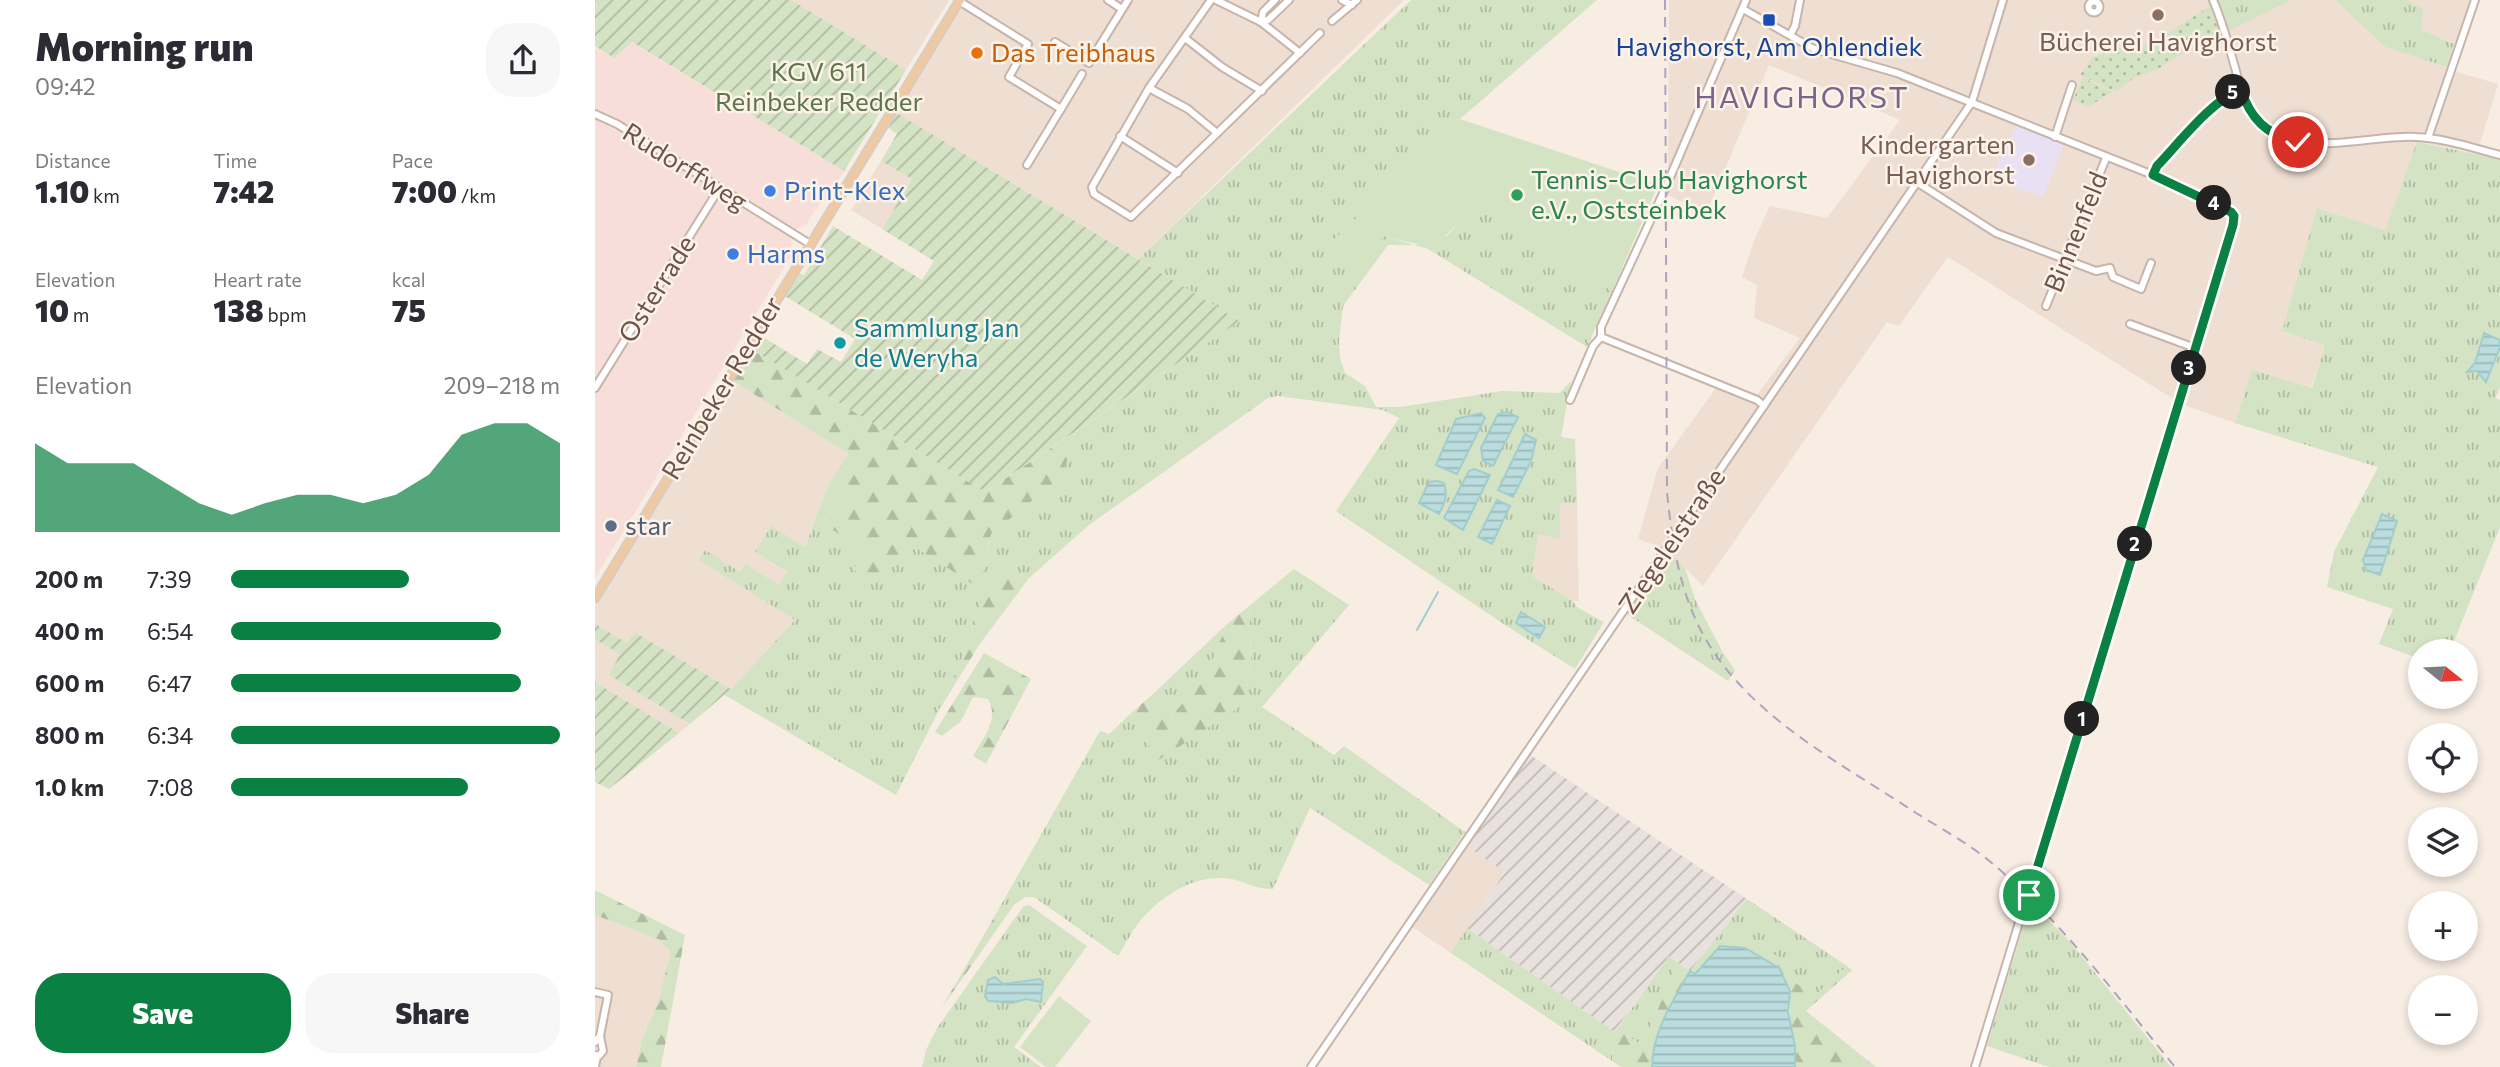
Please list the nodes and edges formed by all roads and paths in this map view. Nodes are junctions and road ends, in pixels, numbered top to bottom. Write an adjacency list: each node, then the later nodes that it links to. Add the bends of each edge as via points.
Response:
1 (960, 0): 29 (street, via 1028,44 1009,76); 42 (main road, Reinbeker Redder)
2 (1108, 0): 14 (street)
3 (1128, 0): 14 (street)
4 (1213, 0): 17 (street); 20 (street)
5 (1275, 0): 17 (street, via 1263,12)
6 (1289, 0): 17 (street)
7 (1342, 0): 13 (street)
8 (1746, 0): 15 (street)
9 (1800, 0): 19 (street)
10 (2003, 0): 28 (street, Ziegeleistraße)
11 (2213, 0): 26 (street)
12 (2475, 0): 34 (street)
13 (1355, 2): 16 (street)
14 (1122, 9): 21 (street, via 1089,63)
15 (1743, 9): 19 (street); 47 (street, via 1601,327)
16 (1332, 21)
17 (1261, 22): 22 (street)
18 (1320, 33): 22 (street)
19 (1790, 35): 28 (street, via 1814,49 1897,73)
20 (1185, 38): 25 (street); 27 (street)
21 (1055, 42)
22 (1300, 53): 27 (street)
23 (1082, 74): 29 (street)
24 (2072, 85): 33 (street)
25 (1149, 88): 31 (street, via 1188,109); 32 (street)
26 (2241, 89): 34 (street, via 2255,120 2291,141 2321,144); 39 (street, via 2208,114)
27 (1262, 92): 31 (street)
28 (1972, 102): 33 (street); 40 (street, Ziegeleistraße)
29 (1061, 109): 37 (street)
30 (595, 114): 41 (street, Rudorffweg)
31 (1217, 133): 38 (street)
32 (1120, 136): 38 (street); 38 (street, via 1092,187 1094,194 1131,217)
33 (2055, 137): 36 (street)
34 (2428, 138): 35 (street)
35 (2500, 155)
36 (2106, 158): 39 (street); 43 (street, Binnenfeld)
37 (1027, 165)
38 (1178, 173)
39 (2153, 175): 48 (street, via 2234,216)
40 (1918, 183): 43 (street, via 1996,233); 51 (street, Ziegeleistraße)
41 (719, 189): 42 (street, Rudorffweg); 49 (street, Osterrade)
42 (810, 244): 52 (main road, Reinbeker Redder)
43 (2065, 260): 44 (street, via 2096,271 2110,268 2113,277 2141,289); 45 (street, Binnenfeld)
44 (2151, 263)
45 (2046, 306)
46 (2130, 324): 48 (street)
47 (1601, 337): 50 (street); 51 (street)
48 (2195, 348): 58 (street)
49 (595, 388)
50 (1570, 400)
51 (1764, 405): 57 (street, Ziegeleistraße)
52 (595, 598)
53 (595, 992): 54 (street, via 608,995)
54 (597, 1039): 55 (street, via 603,1051)
55 (596, 1055): 56 (street)
56 (595, 1067)
57 (1311, 1067)
58 (1975, 1067)

